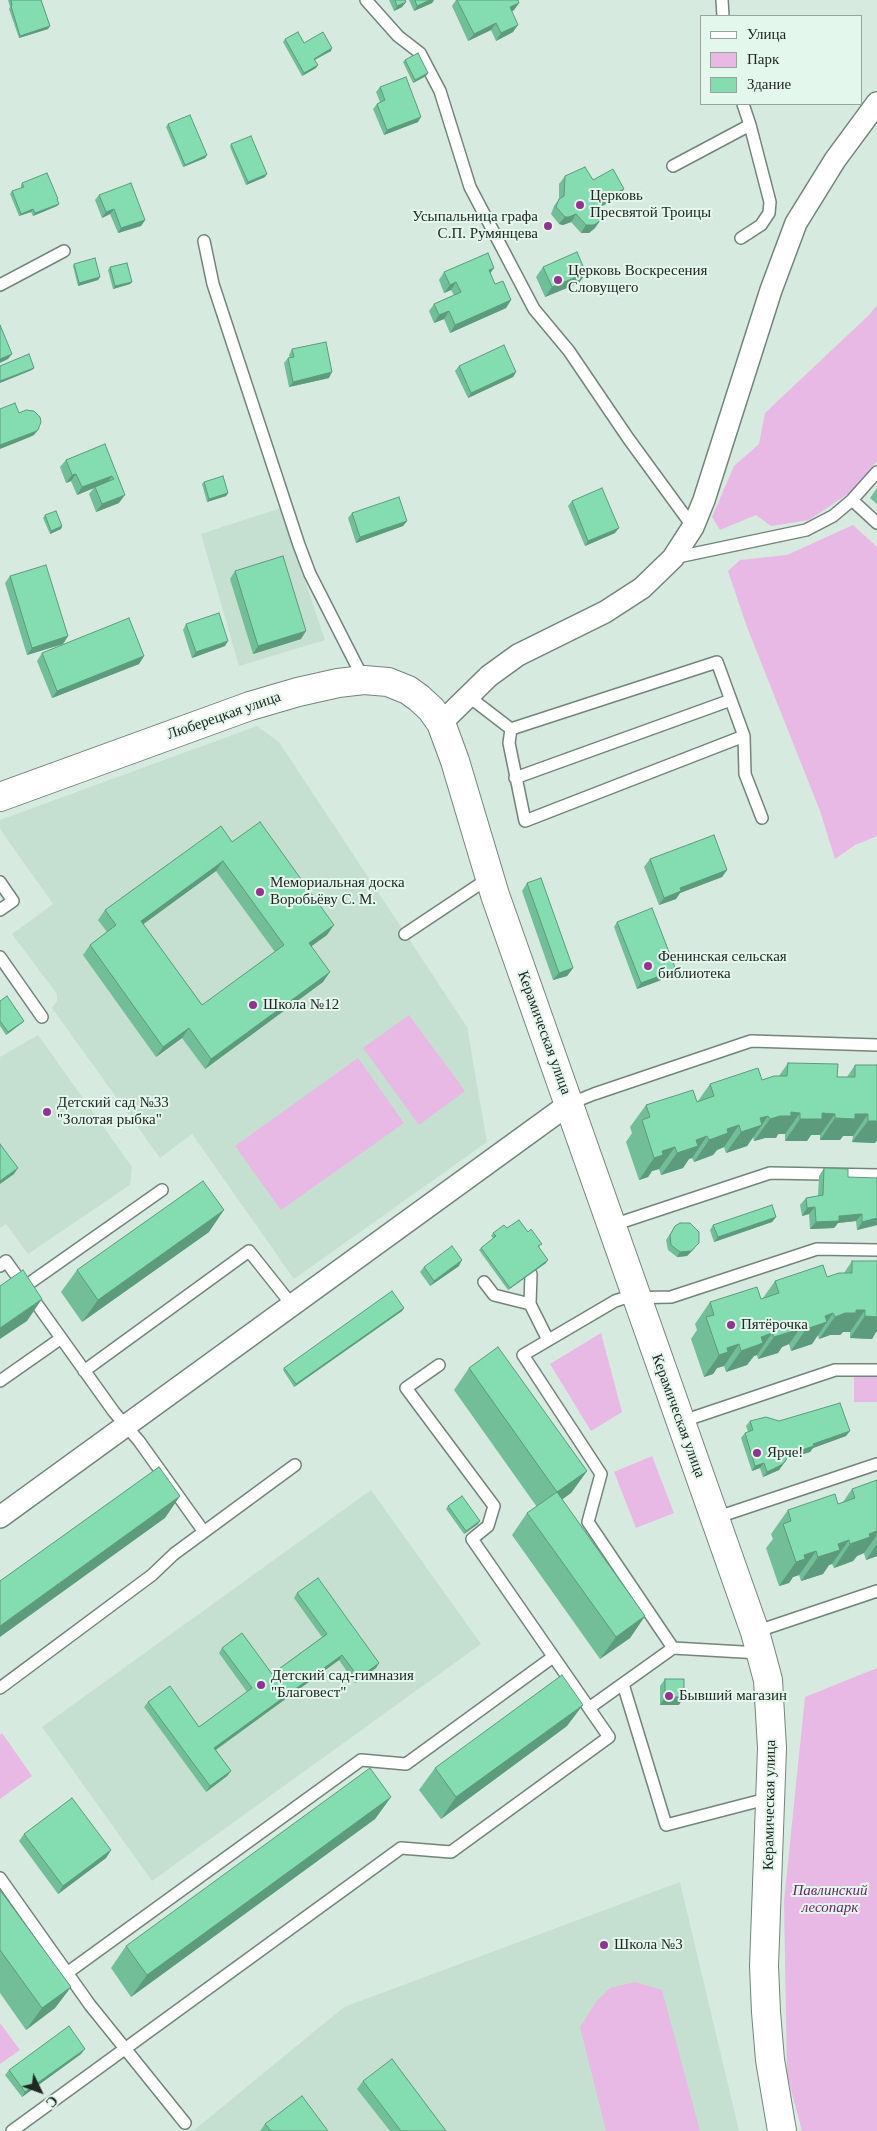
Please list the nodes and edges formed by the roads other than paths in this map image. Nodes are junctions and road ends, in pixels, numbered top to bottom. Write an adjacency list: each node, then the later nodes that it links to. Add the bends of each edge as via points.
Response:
1 (366, 0): 15 (lane, via 398,36 420,53 440,91 470,187 534,309 569,351)
2 (722, 0): 3 (lane)
3 (723, 15)
4 (877, 102): 15 (street, via 796,223)
5 (743, 105): 6 (lane)
6 (750, 125): 7 (lane); 8 (lane, via 770,202 769,213 761,225)
7 (673, 166)
8 (741, 238)
9 (204, 241): 17 (lane, via 213,284 298,545)
10 (64, 251): 11 (lane)
11 (0, 285)
12 (877, 472): 13 (lane)
13 (852, 500): 14 (lane); 16 (lane, via 834,516 806,530)
14 (877, 523)
15 (693, 526): 16 (street)
16 (673, 558): 18 (street, via 642,588 605,612 518,655)
17 (364, 680): 20 (main road, Люберецкая улица, via 388,682 408,690 431,709); 24 (main road, Люберецкая улица, via 306,690 250,706)
18 (468, 696): 20 (street); 21 (lane)
19 (731, 700): 21 (lane, via 718,662); 22 (lane); 23 (lane)
20 (440, 723): 26 (main road, Керамическая улица)
21 (511, 729): 23 (lane, via 509,743)
22 (744, 736): 23 (lane, via 525,821); 25 (lane, via 745,774)
23 (516, 778)
24 (0, 797)
25 (762, 818)
26 (490, 878): 29 (lane); 33 (main road, Керамическая улица)
27 (0, 882): 28 (lane, via 13,901)
28 (0, 910)
29 (406, 934)
30 (0, 957): 31 (lane)
31 (42, 1017)
32 (877, 1045): 33 (lane, via 751,1041)
33 (569, 1104): 36 (main road, Керамическая улица); 44 (street)
34 (877, 1175): 36 (lane, via 770,1173)
35 (162, 1190): 41 (lane)
36 (613, 1225): 42 (main road, Керамическая улица)
37 (877, 1250): 42 (lane, via 817,1249 671,1297)
38 (0, 1266): 41 (lane, via 6,1261)
39 (531, 1274): 43 (lane)
40 (484, 1282): 43 (lane, via 494,1295)
41 (24, 1287): 45 (lane)
42 (637, 1298): 46 (lane, via 615,1301); 51 (main road, Керамическая улица)
43 (530, 1304): 46 (lane)
44 (292, 1305): 49 (lane, via 249,1251); 52 (street)
45 (60, 1338): 49 (lane); 50 (lane)
46 (548, 1340): 60 (lane, via 523,1355 600,1474 588,1522)
47 (439, 1365): 61 (lane, via 406,1388 494,1506 488,1526 472,1539)
48 (877, 1370): 51 (lane, via 835,1370)
49 (84, 1371): 52 (lane)
50 (0, 1380)
51 (680, 1422): 56 (main road, Керамическая улица)
52 (126, 1426): 55 (street); 57 (lane)
53 (877, 1464): 56 (lane)
54 (295, 1465): 57 (lane)
55 (0, 1517)
56 (715, 1518): 59 (main road, Керамическая улица)
57 (204, 1532): 63 (lane, via 152,1575)
58 (877, 1591): 59 (lane)
59 (758, 1642): 60 (lane); 65 (main road, Керамическая улица, via 771,1708)
60 (673, 1648): 62 (lane)
61 (554, 1657): 64 (lane); 67 (lane, via 406,1764 361,1760)
62 (623, 1684): 64 (lane); 65 (lane, via 666,1825)
63 (0, 1688)
64 (589, 1708): 68 (lane, via 609,1737 451,1852 401,1848)
65 (771, 1797): 71 (main road, Керамическая улица, via 764,1966 770,2060)
66 (0, 1878): 67 (lane)
67 (67, 1973): 68 (lane)
68 (125, 2048): 69 (lane); 70 (lane)
69 (185, 2123)
70 (12, 2131)
71 (782, 2131)

